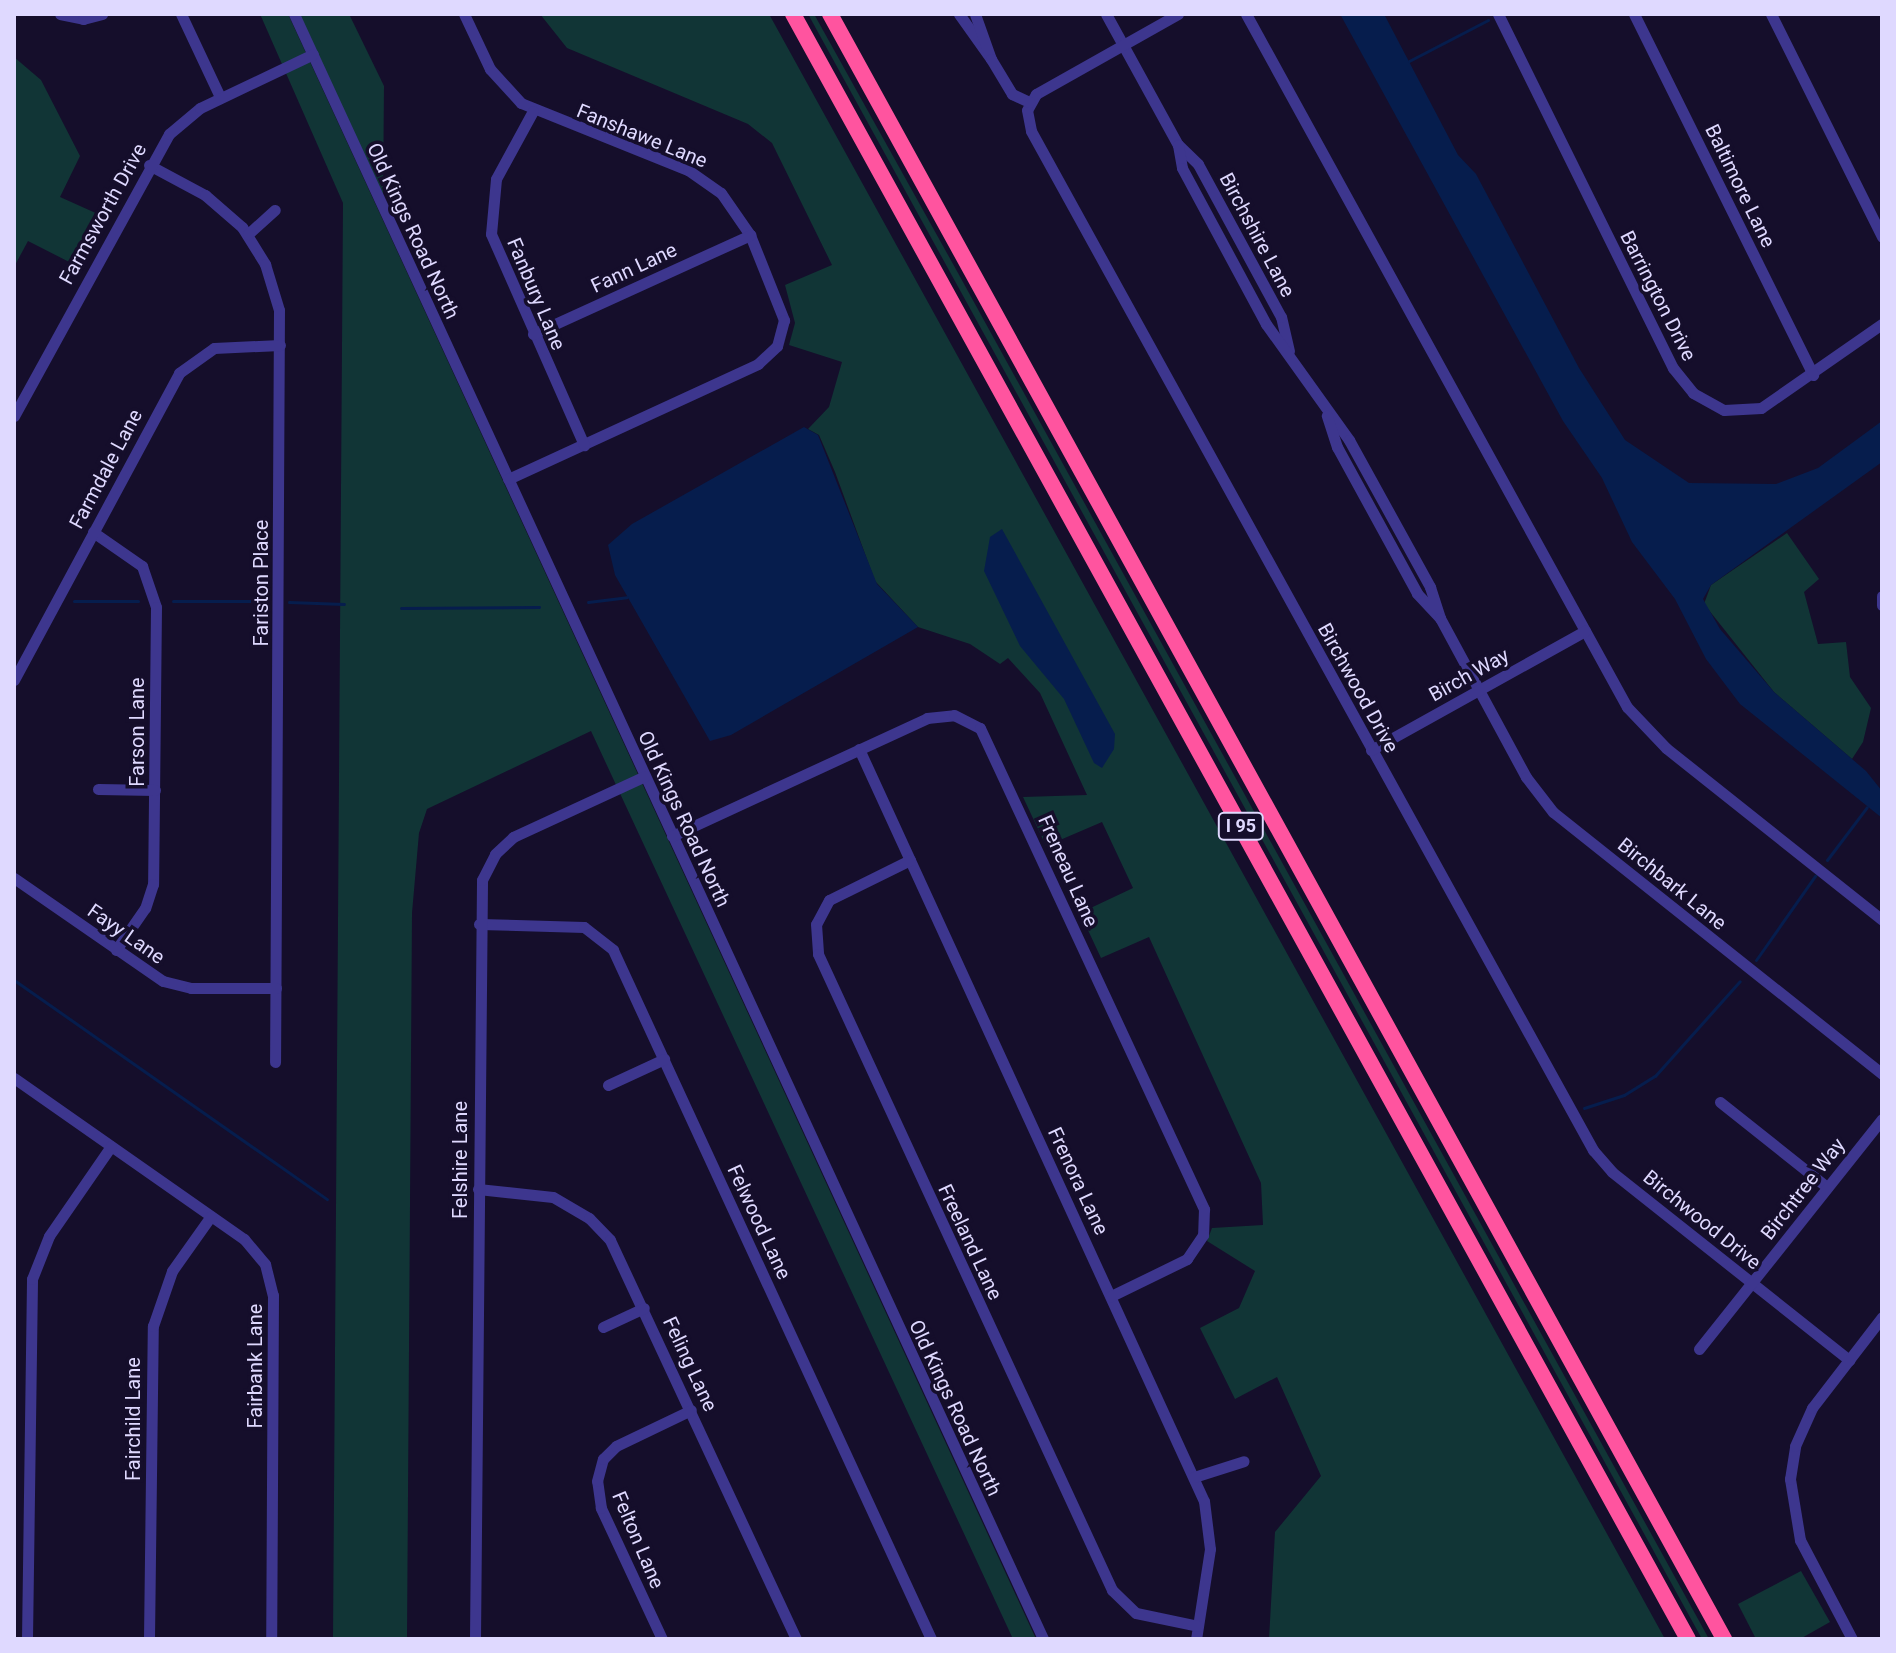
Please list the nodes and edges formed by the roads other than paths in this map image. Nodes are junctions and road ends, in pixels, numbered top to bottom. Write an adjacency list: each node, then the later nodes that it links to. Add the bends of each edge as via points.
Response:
1 (60, 14): 2 (street, via 83,19)
2 (102, 14)
3 (181, 14): 19 (street)
4 (294, 14): 17 (street, Old Kings Road North)
5 (464, 14): 21 (street, Fanshawe Lane, via 497,80)
6 (793, 14): 83 (highway, I 95)
7 (830, 14): 84 (highway, I 95)
8 (959, 14): 18 (street)
9 (975, 14): 18 (street)
10 (1106, 14): 16 (street, Birchshire Lane)
11 (1178, 14): 16 (street)
12 (1246, 14): 37 (street)
13 (1498, 14): 30 (street, Barrington Drive, via 1687,389 1717,408 1754,410)
14 (1634, 14): 30 (street, Baltimore Lane)
15 (1771, 14): 26 (street)
16 (1123, 44): 20 (street, via 1043,88); 39 (street, Birchshire Lane, via 1178,145 1198,164 1281,317 1289,351 1417,593 1440,618)
17 (313, 54): 19 (street, Farmsworth Drive); 33 (street, Old Kings Road North)
18 (991, 59): 20 (street, via 1012,94)
19 (220, 97): 22 (street, Farmsworth Drive, via 176,127)
20 (1029, 102): 41 (street, Birchwood Drive, via 1031,131)
21 (533, 111): 25 (street, Fanshawe Lane, via 701,177 731,202); 28 (street, Fanbury Lane, via 499,172 490,213 499,260)
22 (149, 165): 24 (street, Fariston Place, via 212,200); 31 (street, Farmsworth Drive)
23 (275, 210): 24 (street)
24 (248, 234): 29 (street, Fariston Place, via 274,288)
25 (750, 235): 28 (street, Fann Lane); 32 (street, Fanshawe Lane, via 782,308 782,331 774,352 745,371)
26 (1882, 237)
27 (1882, 324): 30 (street, Barrington Drive)
28 (533, 334): 32 (street, Fanbury Lane)
29 (280, 345): 34 (street, Farmdale Lane, via 220,346 187,363); 51 (street, Fariston Place)
30 (1813, 375)
31 (14, 416)
32 (584, 445): 33 (street, Fanshawe Lane)
33 (508, 479): 42 (street, Old Kings Road North)
34 (93, 532): 38 (street, Farmdale Lane); 44 (street, Farson Lane, via 137,560 154,593)
35 (1882, 596): 36 (street)
36 (1882, 605)
37 (1585, 631): 39 (street, Birch Way); 48 (street, via 1642,727)
38 (14, 680)
39 (1479, 689): 41 (street, Birch Way); 54 (street, Birchbark Lane, via 1526,777 1553,812)
40 (859, 749): 45 (street, Freneau Lane); 46 (street, Frenora Lane); 64 (street, Freneau Lane, via 940,715 967,719 984,732 1198,1194 1205,1222 1193,1253)
41 (1371, 750): 63 (street, Birchwood Drive, via 1597,1155)
42 (645, 776): 45 (street, Old Kings Road North); 49 (street, Felshire Lane, via 503,845 482,880)
43 (98, 789): 44 (street)
44 (155, 790): 50 (street, Farson Lane, via 152,890)
45 (672, 836): 81 (street, Old Kings Road North)
46 (910, 860): 64 (street, Frenora Lane); 73 (street, Freeland Lane, via 829,900 816,924 818,954 1112,1590 1122,1604 1144,1617)
47 (14, 878): 50 (street, Fayy Lane)
48 (1882, 920)
49 (479, 924): 52 (street, Felwood Lane, via 569,925 599,934 617,956); 61 (street, Felshire Lane)
50 (116, 950): 51 (street, Fayy Lane, via 179,987)
51 (276, 988): 53 (street, Fariston Place)
52 (664, 1059): 56 (street); 80 (street, Felwood Lane)
53 (275, 1062)
54 (1882, 1074)
55 (14, 1078): 59 (street, Fairbank Lane)
56 (608, 1085)
57 (1720, 1102): 60 (street)
58 (1882, 1119): 60 (street, Birchtree Way)
59 (111, 1146): 62 (street, Fairbank Lane); 74 (street, via 49,1236 31,1287)
60 (1827, 1187): 63 (street, Birchtree Way)
61 (478, 1189): 65 (street, Feling Lane, via 533,1191 581,1211 614,1246); 77 (street, Felshire Lane)
62 (211, 1216): 75 (street, Fairchild Lane, via 172,1271 153,1326); 76 (street, Fairbank Lane, via 259,1253 273,1289)
63 (1752, 1283): 68 (street, Birchtree Way); 69 (street, Birchwood Drive)
64 (1111, 1296): 72 (street, Frenora Lane)
65 (644, 1308): 67 (street); 70 (street, Feling Lane)
66 (1882, 1317): 69 (street)
67 (603, 1327)
68 (1699, 1349)
69 (1849, 1360): 85 (street, via 1802,1427 1790,1490 1803,1550)
70 (691, 1410): 78 (street, Felton Lane, via 616,1446 603,1459 597,1481 601,1508); 79 (street, Feling Lane)
71 (1244, 1461): 72 (street)
72 (1194, 1477): 73 (street, Frenora Lane, via 1210,1526)
73 (1198, 1626): 82 (street, Frenora Lane)
74 (27, 1639)
75 (149, 1639)
76 (271, 1639)
77 (475, 1639)
78 (662, 1639)
79 (796, 1639)
80 (931, 1639)
81 (1043, 1639)
82 (1196, 1639)
83 (1688, 1639)
84 (1724, 1639)
85 (1852, 1639)

